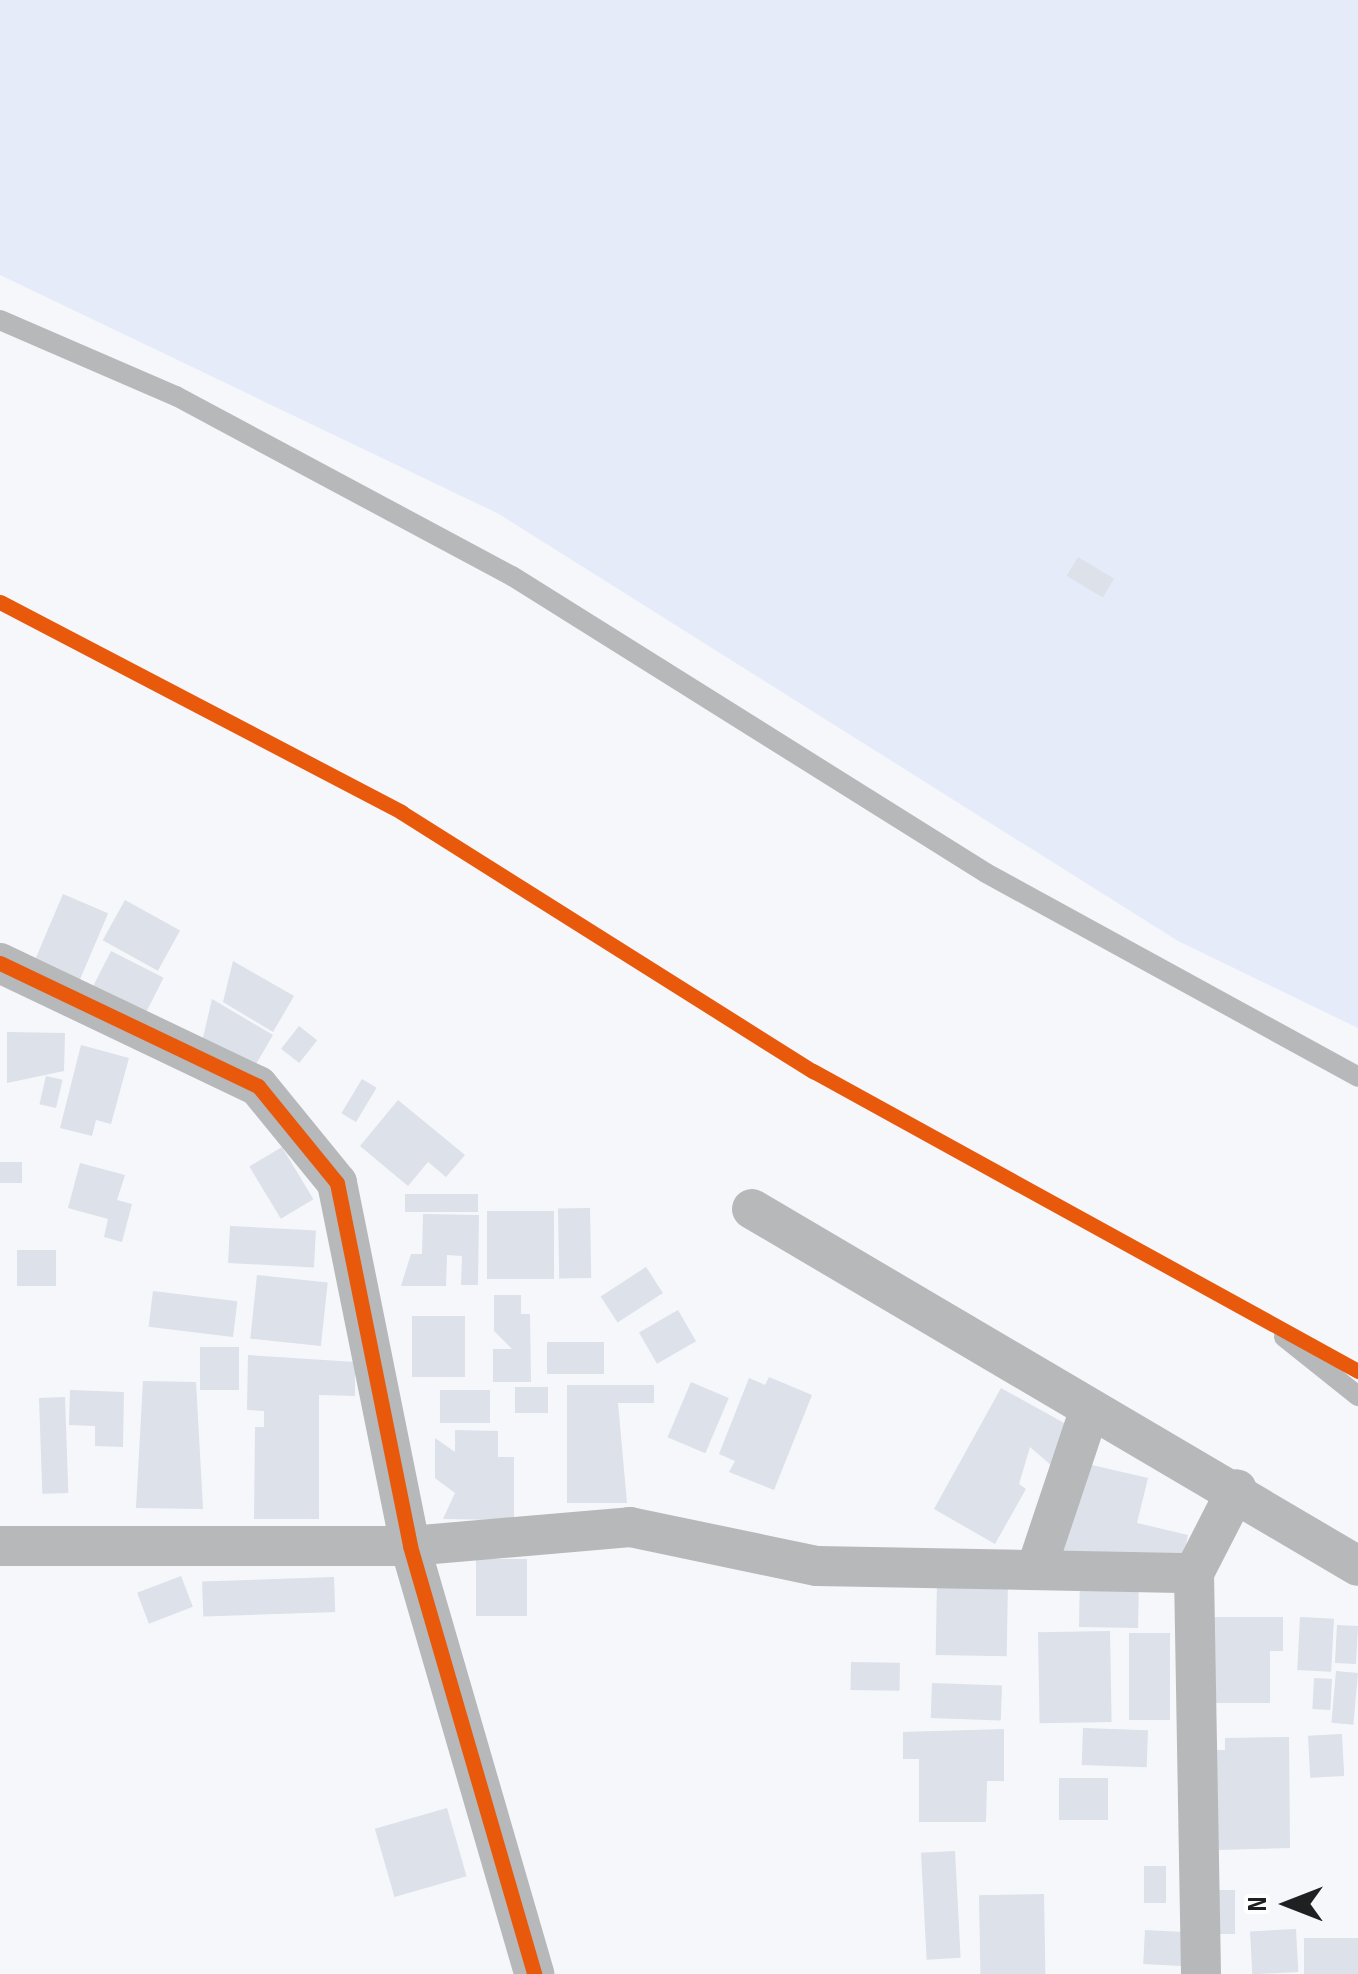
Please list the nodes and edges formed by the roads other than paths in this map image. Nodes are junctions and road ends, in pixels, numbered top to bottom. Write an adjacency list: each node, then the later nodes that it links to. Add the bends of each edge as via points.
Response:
1 (0, 320): 3 (lane, via 176,396 512,576 986,873)
2 (0, 963): 10 (street, via 258,1086 338,1183)
3 (1358, 1076)
4 (752, 1209): 7 (street)
5 (1284, 1337): 6 (lane)
6 (1358, 1396)
7 (1088, 1414): 8 (street); 12 (street)
8 (1237, 1488): 11 (street); 13 (street)
9 (0, 1546): 10 (street)
10 (410, 1546): 12 (street, via 630,1527 818,1566); 14 (street)
11 (1358, 1566)
12 (1037, 1568): 13 (street)
13 (1194, 1573): 15 (street)
14 (534, 1974)
15 (1201, 1974)

